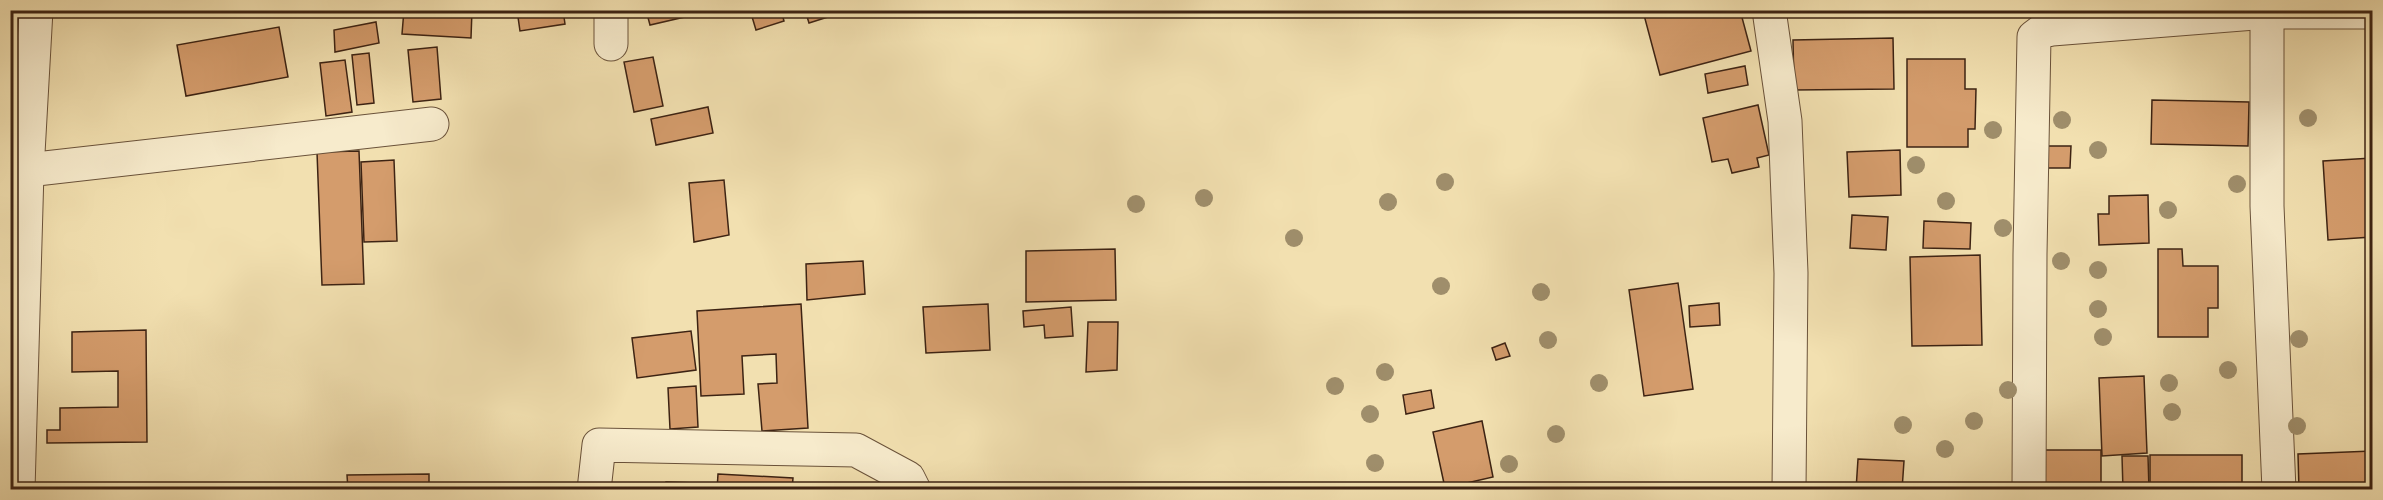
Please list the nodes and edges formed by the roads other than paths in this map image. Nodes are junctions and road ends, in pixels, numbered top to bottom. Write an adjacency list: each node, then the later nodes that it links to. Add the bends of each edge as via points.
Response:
1 (36, 10): 8 (street)
2 (611, 10): 6 (street)
3 (1769, 10): 12 (street, via 1785,121 1791,273)
4 (2267, 11): 5 (street); 13 (street, via 2052,28 2034,37); 14 (street, via 2268,206)
5 (2373, 12)
6 (611, 44)
7 (432, 124): 8 (street)
8 (19, 172): 9 (street)
9 (18, 489)
10 (594, 489): 11 (street, via 599,445 856,450 908,478)
11 (914, 489)
12 (1789, 489)
13 (2029, 489)
14 (2279, 489)

